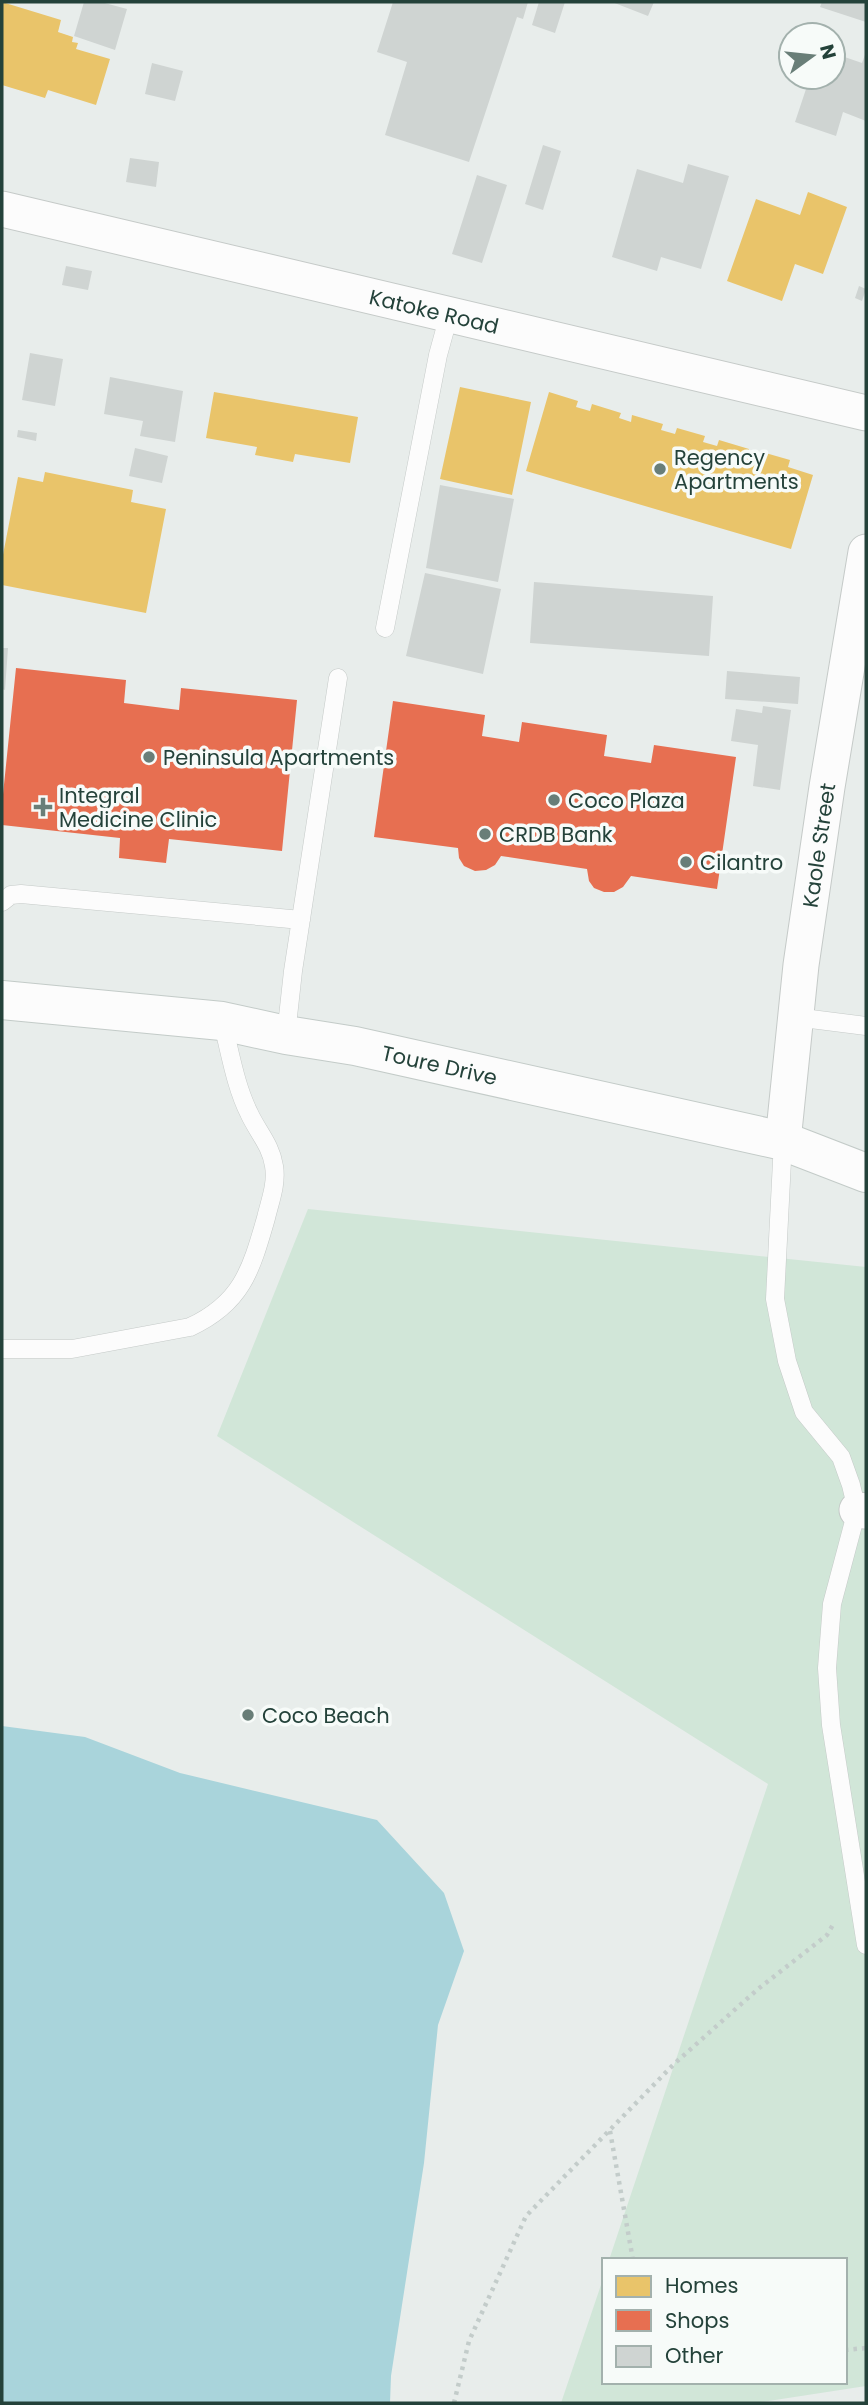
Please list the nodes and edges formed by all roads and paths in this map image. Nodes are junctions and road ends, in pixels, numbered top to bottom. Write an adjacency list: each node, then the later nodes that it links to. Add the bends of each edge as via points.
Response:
1 (2, 209): 2 (street, Katoke Road)
2 (449, 315): 3 (street, Katoke Road); 5 (lane)
3 (866, 412)
4 (866, 552): 10 (street, Kaole Street)
5 (385, 628)
6 (338, 678): 8 (lane)
7 (2, 902): 8 (lane, via 21,894)
8 (302, 920): 13 (lane)
9 (2, 1000): 11 (street, Toure Drive)
10 (795, 1017): 12 (lane); 14 (street, Kaole Street)
11 (222, 1021): 13 (street, Toure Drive); 16 (lane, via 245,1103 274,1166 274,1188 246,1279 224,1307 190,1327 72,1349)
12 (866, 1026)
13 (286, 1035): 14 (street, Toure Drive, via 355,1046)
14 (783, 1141): 15 (street, Toure Drive); 17 (lane, via 775,1299 787,1361 804,1412 841,1457)
15 (866, 1173)
16 (2, 1349)
17 (862, 1511): 18 (lane, via 832,1604 827,1668)
18 (854, 1881): 19 (lane); 20 (path, via 827,1936 758,1989 674,2064)
19 (866, 1945)
20 (610, 2130): 21 (path); 24 (path, via 526,2216 469,2341)
21 (633, 2258)
22 (866, 2348): 23 (path)
23 (847, 2350)
24 (454, 2403)

